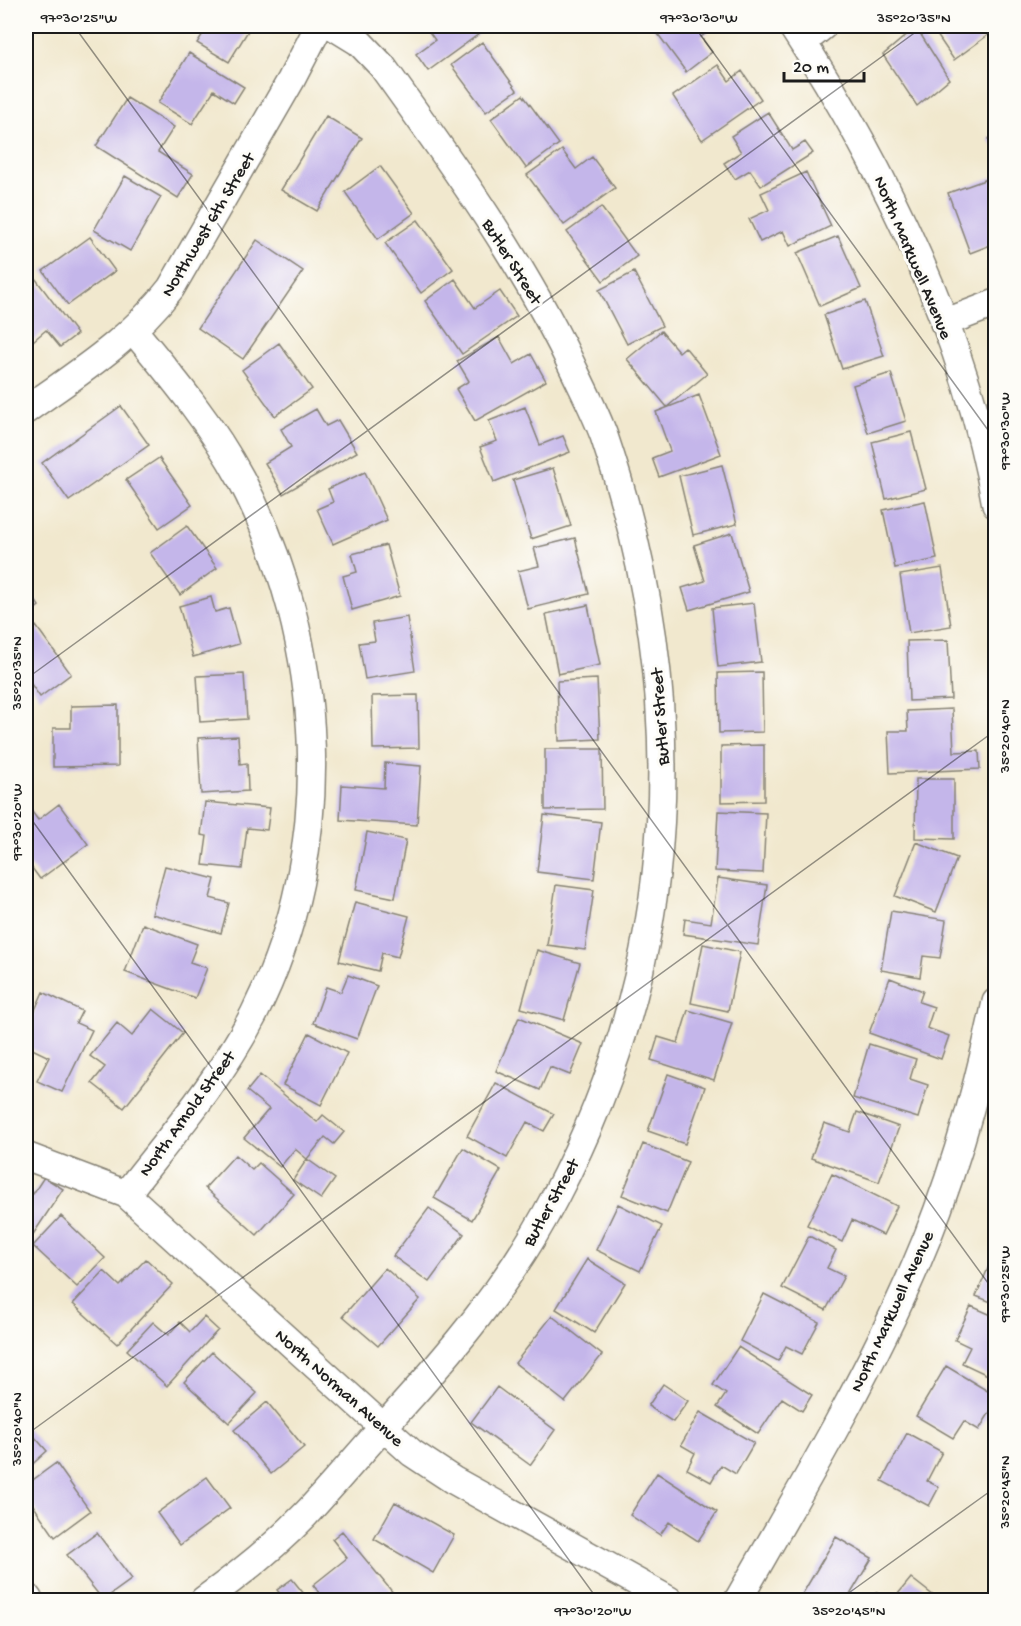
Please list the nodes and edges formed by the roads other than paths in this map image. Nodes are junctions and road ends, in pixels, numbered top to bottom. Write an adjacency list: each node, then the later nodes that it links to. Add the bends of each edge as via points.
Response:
1 (319, 26): 6 (street, Northwest 6th Street, via 171,288)
2 (333, 26): 13 (street, Butler Street, via 359,42 382,66 513,258 548,317 603,432 631,526 650,613 664,763 659,856 649,931 628,1016 581,1144 554,1201 517,1260 439,1366)
3 (806, 31): 5 (street, North Markwell Avenue, via 885,186)
4 (996, 303): 5 (street)
5 (944, 323): 8 (street, North Markwell Avenue, via 982,440)
6 (134, 331): 7 (street, Northwest 6th Street); 12 (street, North Arnold Street, via 209,426 241,480 267,536 294,617 312,729 310,814 281,951 254,1013 223,1068)
7 (26, 410)
8 (996, 506)
9 (996, 1002): 10 (street, North Markwell Avenue)
10 (988, 1078): 18 (street, North Markwell Avenue, via 911,1277 876,1352)
11 (26, 1156): 12 (street, North Norman Avenue)
12 (126, 1194): 13 (street, North Norman Avenue)
13 (384, 1426): 16 (street, Butler Street, via 302,1518 264,1554); 17 (street, North Norman Avenue, via 412,1453 453,1480)
14 (26, 1596): 15 (street)
15 (29, 1600)
16 (204, 1600)
17 (669, 1600)
18 (738, 1600)

